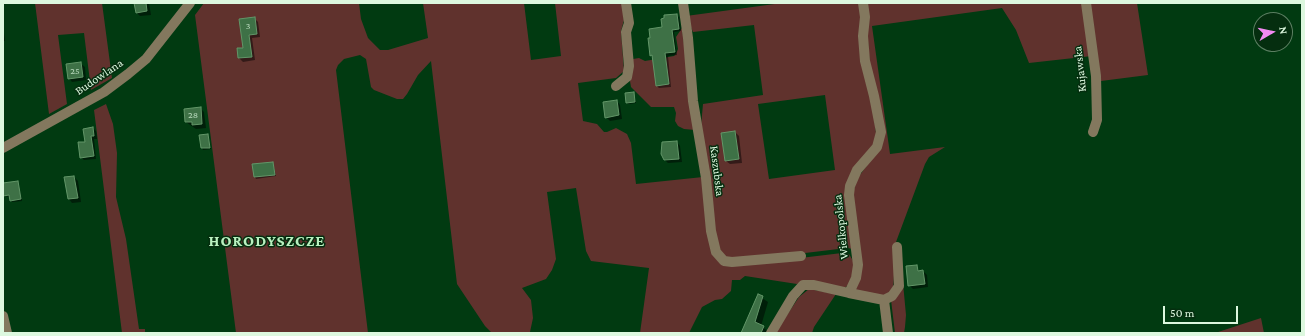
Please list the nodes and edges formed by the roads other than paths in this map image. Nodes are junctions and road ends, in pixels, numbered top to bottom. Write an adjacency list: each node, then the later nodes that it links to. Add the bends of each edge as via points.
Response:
1 (190, 3): 8 (street, Budowlana, via 151,53 128,74 104,92)
2 (626, 3): 6 (street, via 629,23 626,32 629,66 627,77)
3 (683, 3): 10 (street, Kaszubska, via 693,96 716,252 724,261 732,262)
4 (863, 3): 11 (street, Wielkopolska, via 865,61 881,132 877,147 857,170 850,186 858,265 856,278)
5 (1086, 3): 7 (street, Kujawska, via 1096,76 1097,120)
6 (616, 86)
7 (1093, 132)
8 (3, 148)
9 (897, 247): 12 (street, via 899,286 892,296)
10 (801, 256)
11 (849, 293): 12 (street); 15 (street, via 803,285 793,296)
12 (884, 300): 16 (street)
13 (3, 316): 14 (street)
14 (7, 333)
15 (771, 333)
16 (888, 333)

